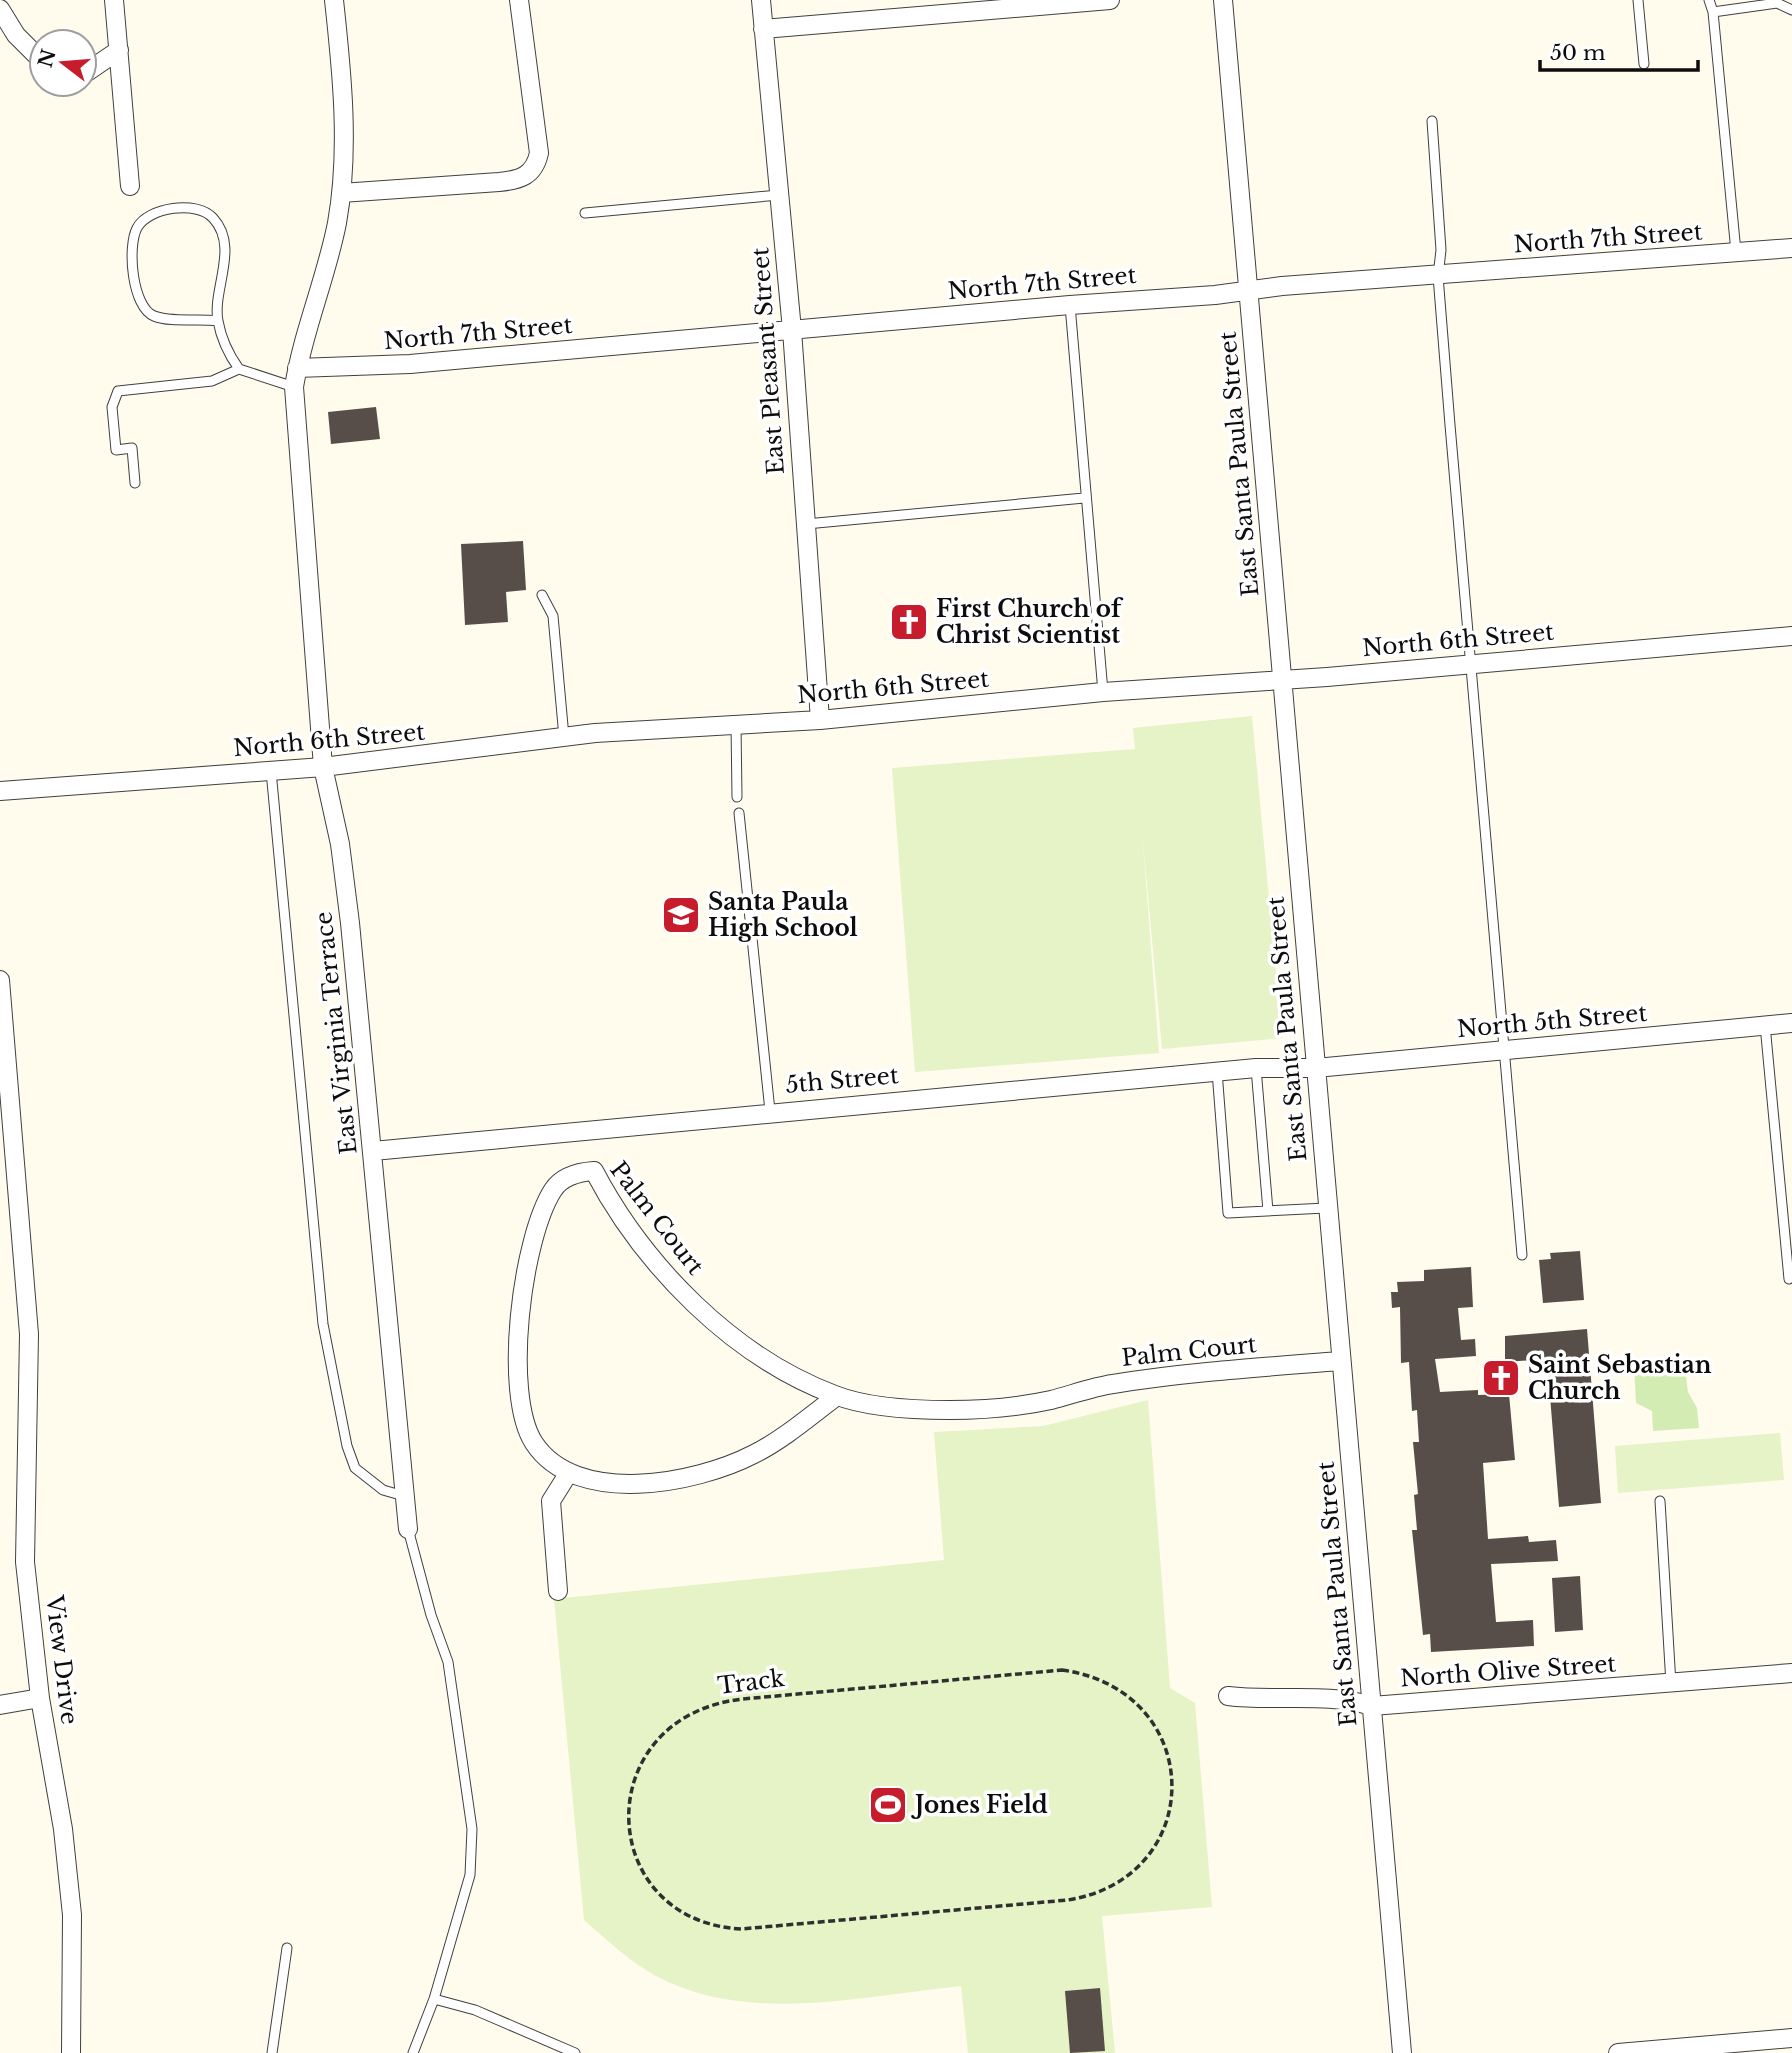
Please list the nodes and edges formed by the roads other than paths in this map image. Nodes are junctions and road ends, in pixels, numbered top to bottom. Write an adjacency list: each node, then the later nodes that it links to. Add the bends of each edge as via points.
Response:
1 (114, 0): 14 (street)
2 (334, 0): 19 (street, East Virginia Terrace, via 344,85)
3 (519, 0): 19 (street, via 538,153 530,174 499,183)
4 (761, 0): 12 (street, East Pleasant Street)
5 (1110, 0): 12 (street)
6 (1223, 0): 25 (street, East Santa Paula Street)
7 (1638, 0): 16 (lane)
8 (1709, 0): 11 (lane)
9 (0, 9): 13 (street)
10 (1792, 10): 11 (lane, via 1777,3)
11 (1713, 12): 23 (lane)
12 (763, 29): 20 (street, East Pleasant Street)
13 (28, 47)
14 (119, 50): 15 (street); 18 (street)
15 (98, 64)
16 (1644, 64)
17 (1432, 121): 24 (lane, via 1441,250)
18 (130, 186)
19 (341, 193): 29 (street, East Virginia Terrace, via 327,266)
20 (779, 195): 21 (lane); 28 (street, East Pleasant Street)
21 (585, 213)
22 (1792, 248): 23 (street, North 7th Street)
23 (1736, 252): 24 (street, North 7th Street)
24 (1438, 275): 25 (street, North 7th Street); 37 (lane)
25 (1248, 291): 26 (street, North 7th Street); 38 (street, East Santa Paula Street)
26 (1069, 304): 28 (street, North 7th Street); 33 (lane)
27 (218, 321): 27 (lane, via 225,263 218,225 203,210 184,208 148,217 132,242 138,299 145,310 156,317); 30 (lane, via 228,354)
28 (792, 330): 29 (street, North 7th Street, via 410,364); 34 (street, East Pleasant Street)
29 (297, 368): 31 (street, East Virginia Terrace)
30 (239, 369): 31 (lane); 32 (lane, via 212,381 118,391 112,407 116,450 132,448)
31 (294, 387): 43 (street, East Virginia Terrace)
32 (135, 483)
33 (1084, 498): 34 (lane); 39 (lane)
34 (804, 524): 40 (street, East Pleasant Street)
35 (542, 595): 42 (lane, via 553,616)
36 (1792, 636): 37 (street, North 6th Street)
37 (1472, 663): 38 (street, North 6th Street); 51 (lane)
38 (1282, 681): 39 (street, North 6th Street); 53 (street, East Santa Paula Street)
39 (1103, 692): 40 (street, North 6th Street)
40 (820, 720): 41 (street, North 6th Street)
41 (736, 725): 42 (street, North 6th Street); 46 (lane)
42 (564, 737): 43 (street, North 6th Street)
43 (323, 767): 44 (street, North 6th Street); 56 (street, East Virginia Terrace, via 341,857)
44 (271, 771): 45 (street, North 6th Street); 64 (lane, via 323,1324 355,1468 383,1490)
45 (0, 791)
46 (737, 797)
47 (739, 813): 55 (lane)
48 (0, 979): 71 (street, View Drive, via 29,1334 25,1562)
49 (1792, 1023): 50 (street, North 5th Street)
50 (1765, 1024): 51 (street, North 5th Street); 60 (lane)
51 (1502, 1050): 53 (street, North 5th Street); 59 (lane)
52 (1256, 1068): 53 (street, 5th Street); 54 (street, 5th Street); 58 (lane)
53 (1316, 1068): 57 (street, East Santa Paula Street)
54 (1217, 1071): 55 (street, 5th Street); 58 (lane, via 1228,1213)
55 (770, 1111): 56 (street, 5th Street)
56 (373, 1151): 64 (street, East Virginia Terrace)
57 (1326, 1208): 58 (lane); 61 (street, East Santa Paula Street)
58 (1268, 1211)
59 (1522, 1255)
60 (1789, 1279)
61 (1340, 1361): 62 (street, Palm Court, via 1111,1384 1049,1400 973,1409 898,1406); 73 (street, East Santa Paula Street)
62 (836, 1396): 63 (street, Palm Court, via 753,1455 688,1478 631,1483); 63 (street, Palm Court, via 771,1363 732,1336 662,1267 619,1214 594,1171 575,1172 553,1189 532,1246 522,1281 518,1366 528,1432 546,1459)
63 (568, 1474): 67 (street, via 551,1501)
64 (405, 1496): 66 (street, East Virginia Terrace)
65 (1660, 1501): 69 (lane)
66 (408, 1529): 75 (lane, East Virginia Terrace, via 448,1662 472,1829 471,1875)
67 (558, 1591)
68 (1792, 1673): 69 (street, North Olive Street)
69 (1671, 1684): 73 (street, North Olive Street)
70 (1228, 1696): 73 (street, North Olive Street, via 1346,1698)
71 (40, 1698): 72 (street); 77 (street, View Drive, via 63,1829 72,1915)
72 (0, 1705)
73 (1372, 1706): 81 (street, East Santa Paula Street)
74 (287, 1948): 78 (lane)
75 (434, 1998): 79 (lane, East Virginia Terrace); 80 (lane, via 475,2010)
76 (1792, 2038): 82 (street)
77 (72, 2053)
78 (272, 2053)
79 (413, 2053)
80 (575, 2053)
81 (1402, 2053)
82 (1618, 2053)

